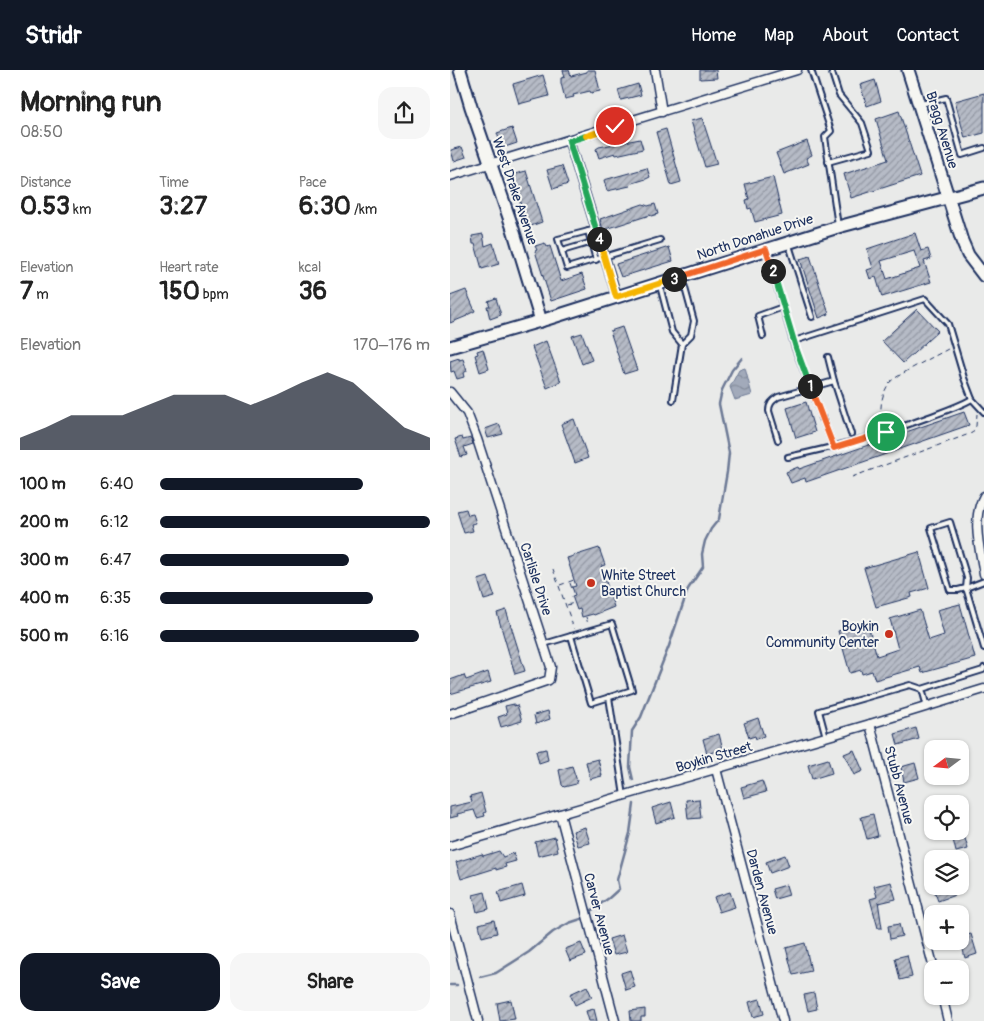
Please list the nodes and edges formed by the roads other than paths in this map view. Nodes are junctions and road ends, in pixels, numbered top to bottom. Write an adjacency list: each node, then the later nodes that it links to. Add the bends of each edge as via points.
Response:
1 (460, 70): 12 (street, West Drake Avenue)
2 (655, 70): 8 (street)
3 (797, 70): 8 (street)
4 (811, 70): 11 (lane, via 831,131 824,137)
5 (830, 70): 11 (lane, via 839,95 862,124 871,150)
6 (908, 70): 7 (street, Bragg Avenue)
7 (919, 105): 10 (lane, via 946,98 962,155); 15 (street, Bragg Avenue)
8 (662, 112): 9 (street)
9 (569, 141): 12 (street); 17 (street)
10 (984, 148)
11 (828, 162): 16 (lane)
12 (490, 164): 13 (street); 30 (street, West Drake Avenue)
13 (450, 176)
14 (984, 188): 15 (street, North Donahue Drive)
15 (947, 198): 16 (street, North Donahue Drive); 25 (street, Bragg Avenue, via 965,248)
16 (838, 227): 20 (street, North Donahue Drive)
17 (592, 230): 19 (street); 22 (lane, via 558,239)
18 (660, 240): 23 (lane)
19 (595, 241): 22 (lane); 23 (street)
20 (788, 243): 21 (street, North Donahue Drive); 29 (lane)
21 (766, 249): 24 (street, North Donahue Drive); 28 (lane)
22 (562, 251): 23 (lane, via 567,268)
23 (600, 258): 27 (street)
24 (682, 276): 26 (street, North Donahue Drive); 33 (lane, via 694,321 691,335)
25 (984, 276)
26 (660, 284): 27 (street, North Donahue Drive); 33 (lane, via 672,332)
27 (616, 297): 30 (street, North Donahue Drive)
28 (784, 307): 31 (lane, via 758,316); 32 (lane)
29 (812, 317)
30 (541, 321): 34 (street, North Donahue Drive)
31 (764, 336)
32 (794, 341): 37 (lane); 39 (lane, via 925,299 948,324)
33 (682, 344): 40 (lane)
34 (450, 347)
35 (828, 357): 36 (lane)
36 (834, 380): 37 (lane); 42 (lane)
37 (811, 388): 43 (lane, via 772,401 769,411); 44 (lane)
38 (450, 392): 51 (street, Carlisle Drive, via 467,413 477,439)
39 (972, 399): 41 (lane); 44 (lane)
40 (673, 400)
41 (984, 412)
42 (851, 434)
43 (778, 440)
44 (834, 448): 45 (lane)
45 (788, 457)
46 (984, 496): 47 (street, via 979,505 977,533)
47 (984, 574)
48 (984, 581): 49 (lane)
49 (966, 588): 49 (lane, via 950,590 931,528 950,522 967,578); 52 (lane)
50 (571, 636): 51 (lane); 56 (lane, via 591,703); 56 (lane, via 612,624 632,690)
51 (544, 644): 58 (street, Carlisle Drive, via 551,668 549,680)
52 (984, 648)
53 (984, 668): 54 (lane)
54 (922, 689): 57 (lane); 60 (lane, via 910,685 819,711)
55 (984, 689): 57 (street, Boykin Street)
56 (610, 697): 62 (lane)
57 (927, 707): 59 (street, Boykin Street)
58 (450, 714)
59 (870, 724): 60 (street, Boykin Street); 66 (street, Stubb Avenue)
60 (826, 737): 61 (street, Boykin Street)
61 (716, 769): 62 (street, Boykin Street); 70 (street, Darden Avenue)
62 (624, 796): 63 (street, Boykin Street)
63 (560, 814): 64 (street, Boykin Street); 69 (street, Carver Avenue)
64 (450, 846)
65 (450, 914): 68 (street)
66 (932, 960)
67 (944, 1005): 71 (street)
68 (478, 1021)
69 (615, 1021)
70 (783, 1021)
71 (948, 1021)

